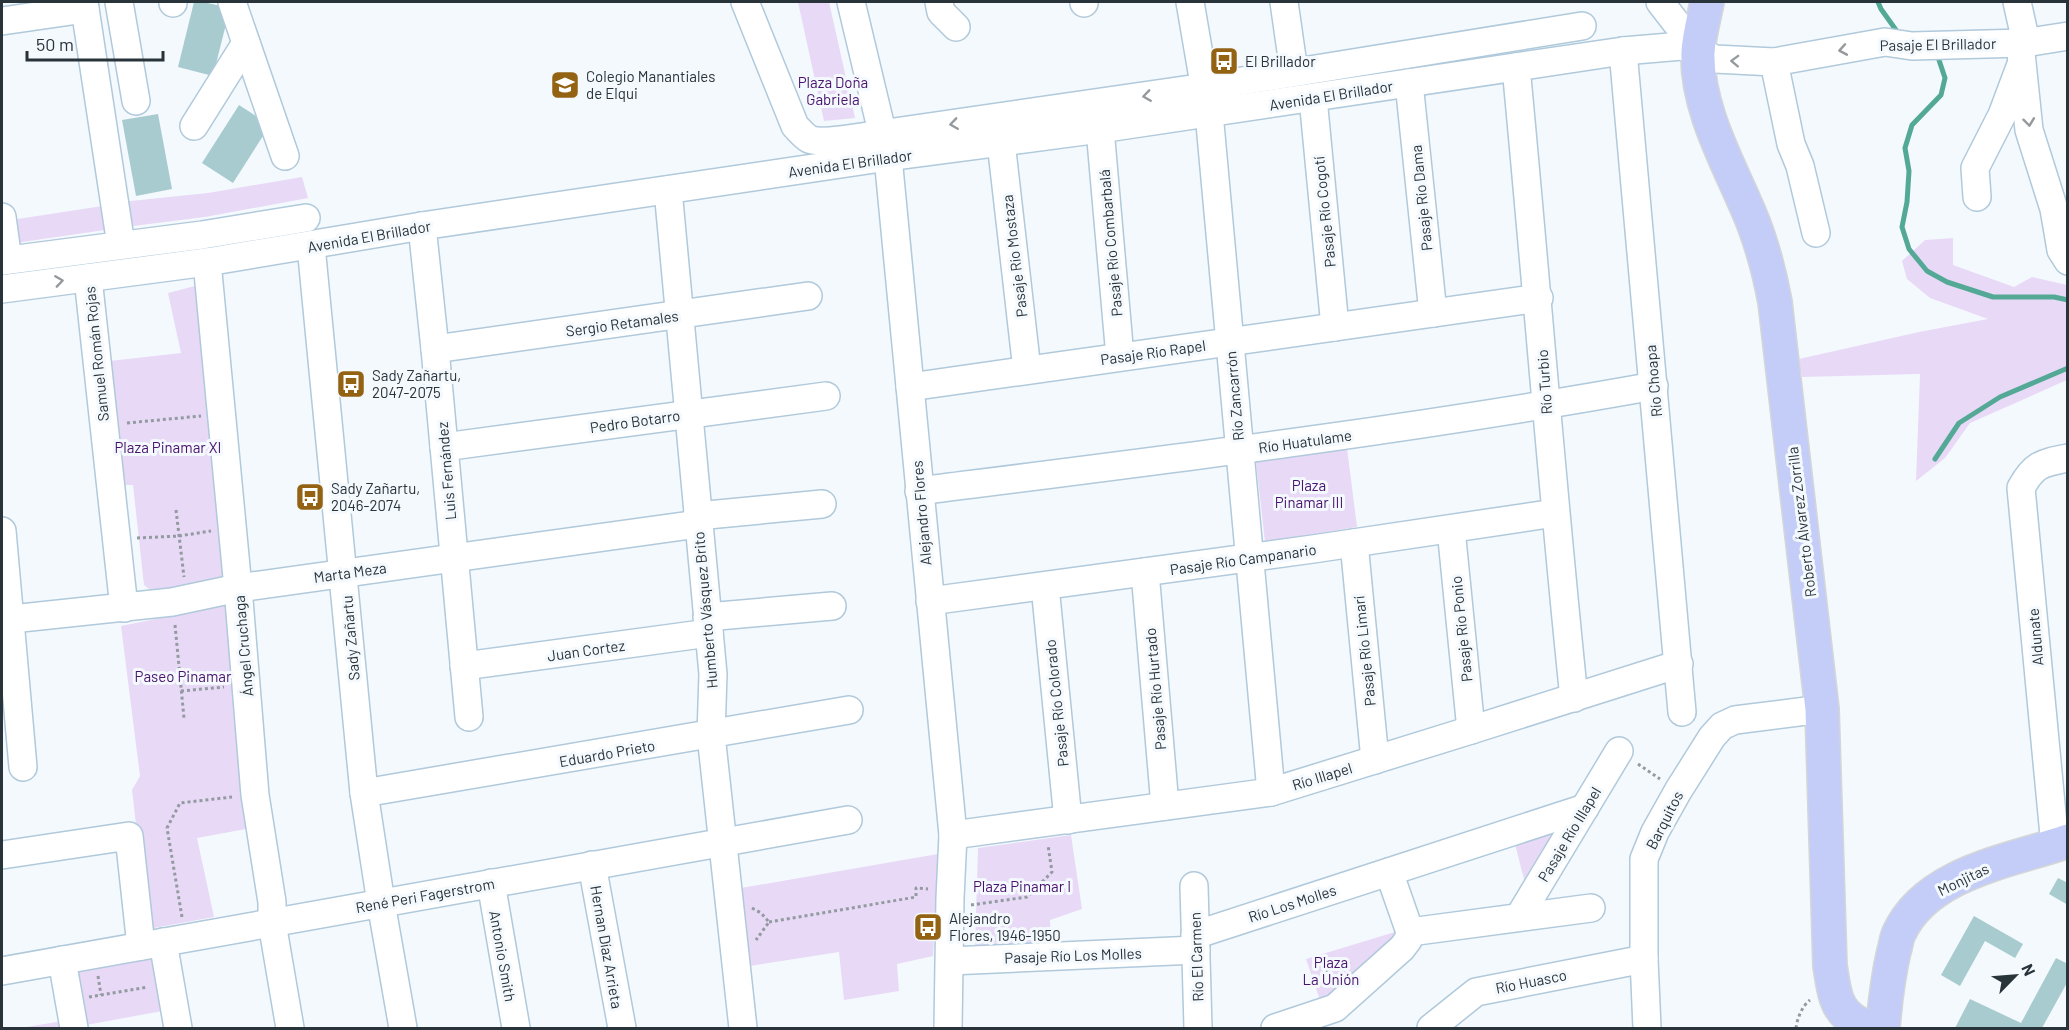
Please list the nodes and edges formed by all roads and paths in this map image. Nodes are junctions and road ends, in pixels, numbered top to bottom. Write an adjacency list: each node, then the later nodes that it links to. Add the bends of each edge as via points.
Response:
1 (232, 2): 16 (street)
2 (745, 2): 30 (street, Avenida El Brillador, via 795,126 809,139)
3 (851, 2): 30 (street, Alejandro Flores)
4 (939, 2): 14 (street, via 941,12)
5 (1190, 2): 25 (street, Río Zancarrón)
6 (1284, 2): 22 (street)
7 (1660, 2): 19 (street)
8 (1707, 2): 19 (main road, Roberto Álvarez Zorrilla)
9 (2017, 2): 17 (street)
10 (86, 14): 11 (street); 12 (street); 39 (street)
11 (121, 14): 26 (street)
12 (2, 21)
13 (1582, 26): 22 (street, Avenida El Brillador)
14 (956, 27)
15 (2067, 36): 17 (street, Pasaje El Brillador)
16 (246, 43): 27 (street); 31 (street)
17 (2023, 49): 20 (street, Pasaje El Brillador, one-way to 20, via 1885,42); 33 (street, via 2003,111 1975,168); 42 (street, one-way to 42, via 2029,130)
18 (1623, 51): 19 (street, Avenida El Brillador, via 1682,46); 21 (street, Avenida El Brillador); 55 (street, Río Choapa)
19 (1698, 51): 20 (street, one-way to 19, via 1725,61); 93 (main road, Roberto Álvarez Zorrilla, via 1710,117 1757,231 1771,280)
20 (1774, 62): 37 (street, via 1791,144)
21 (1516, 67): 23 (street, Avenida El Brillador); 47 (street, Río Turbio)
22 (1294, 72): 25 (street, Avenida El Brillador)
23 (1408, 83): 24 (street, Avenida El Brillador); 48 (street, Pasaje Río Dama)
24 (1313, 98): 25 (street, Avenida El Brillador); 50 (street, Pasaje Río Cogotí)
25 (1207, 100): 28 (street, Avenida El Brillador); 30 (street, Avenida El Brillador, one-way to 30); 51 (street, Río Zancarrón)
26 (136, 101)
27 (194, 126)
28 (1100, 129): 29 (street, Avenida El Brillador); 53 (street, Pasaje Río Combarbalá)
29 (1001, 142): 30 (street, Avenida El Brillador); 54 (street, Pasaje Río Mostaza)
30 (885, 146): 32 (street, Avenida El Brillador); 56 (street, Alejandro Flores)
31 (285, 156)
32 (668, 190): 36 (street, Avenida El Brillador); 49 (street, Humberto Vásquez Brito)
33 (1977, 197)
34 (2, 217): 41 (street)
35 (306, 218): 38 (street, Avenida El Brillador)
36 (422, 226): 40 (street, Avenida El Brillador); 52 (street, Luis Fernández)
37 (1816, 232)
38 (202, 236): 39 (street, Avenida El Brillador); 40 (street)
39 (121, 245): 41 (street, Avenida El Brillador)
40 (301, 248): 43 (street, Avenida El Brillador); 79 (street, Sady Zañartu)
41 (5, 261)
42 (2067, 261)
43 (207, 262): 44 (street, Avenida El Brillador); 59 (street, Ángel Cruchaga)
44 (88, 278): 45 (street, Avenida El Brillador, one-way to 44); 61 (street, Samuel Román Rojas)
45 (2, 289)
46 (808, 296): 49 (street, Sergio Retamales)
47 (1539, 298): 48 (street, Pasaje Río Rapel); 58 (street, Río Turbio)
48 (1433, 313): 50 (street, Pasaje Río Rapel)
49 (679, 315): 52 (street, Sergio Retamales); 60 (street, Humberto Vásquez Brito)
50 (1335, 327): 51 (street, Pasaje Río Rapel)
51 (1229, 342): 53 (street, Pasaje Río Rapel); 63 (street, Río Zancarrón)
52 (435, 349): 62 (street, Luis Fernández)
53 (1120, 357): 54 (street, Pasaje Río Rapel)
54 (1027, 370): 56 (street, Pasaje Río Rapel)
55 (1654, 386): 58 (street, Río Huatulame); 88 (street, Río Choapa)
56 (910, 387): 65 (street, Alejandro Flores)
57 (826, 396): 60 (street, Pedro Botarro)
58 (1545, 406): 63 (street, Río Huatulame); 68 (street, Río Turbio)
59 (221, 414): 61 (path); 71 (street, Ángel Cruchaga)
60 (688, 414): 62 (street, Pedro Botarro); 69 (street, Humberto Vásquez Brito)
61 (104, 425): 74 (street, Samuel Román Rojas)
62 (444, 447): 76 (street, Luis Fernández)
63 (1239, 450): 65 (street, Río Huatulame); 77 (street, Río Zancarrón)
64 (2067, 458): 113 (street, Aldunate, via 2045,463 2029,473 2021,488)
65 (919, 490): 83 (street, Alejandro Flores)
66 (822, 504): 69 (street, Marta Meza)
67 (176, 510): 73 (path)
68 (1555, 513): 70 (street, Pasaje Río Campanario); 92 (street, Río Turbio)
69 (698, 520): 76 (street, Marta Meza); 87 (street, Humberto Vásquez Brito)
70 (1451, 529): 75 (street, Pasaje Río Campanario); 98 (street, Pasaje Río Ponio)
71 (232, 530): 73 (path); 81 (street, Ángel Cruchaga)
72 (2, 531): 86 (street)
73 (179, 536): 74 (path); 82 (path, via 184,585)
74 (117, 539): 85 (street, Samuel Román Rojas)
75 (1354, 543): 77 (street, Pasaje Río Campanario); 101 (street, Pasaje Río Limarí)
76 (454, 557): 79 (street, Marta Meza); 89 (street, Luis Fernández)
77 (1249, 558): 78 (street, Pasaje Río Campanario); 104 (street, Río Zancarrón)
78 (1144, 572): 80 (street, Pasaje Río Campanario); 107 (street, Pasaje Río Hurtado)
79 (343, 573): 81 (street, Marta Meza); 105 (street, Sady Zañartu)
80 (1045, 586): 83 (street, Pasaje Río Campanario); 110 (street, Pasaje Río Colorado)
81 (238, 588): 82 (street, Marta Meza); 90 (street, Ángel Cruchaga)
82 (181, 601): 85 (street, Marta Meza); 91 (path)
83 (930, 601): 111 (street, Alejandro Flores)
84 (832, 606): 87 (street, Juan Cortez)
85 (124, 608): 86 (street, Marta Meza)
86 (6, 619): 102 (street)
87 (708, 625): 89 (street, Juan Cortez); 99 (street, Humberto Vásquez Brito, via 713,674)
88 (1679, 664): 92 (street, Río Illapel); 95 (street, Río Choapa)
89 (464, 666): 96 (street, Luis Fernández)
90 (246, 685): 91 (path); 106 (street, Ángel Cruchaga)
91 (181, 691): 97 (path)
92 (1574, 698): 98 (street, Río Illapel)
93 (1822, 709): 103 (street, Barquitos, via 1735,720 1722,726); 149 (main road, Roberto Álvarez Zorrilla, via 1830,966 1836,1003 1857,1023)
94 (849, 710): 99 (street, Eduardo Prieto)
95 (1682, 712)
96 (469, 717)
97 (184, 718)
98 (1472, 730): 101 (street, Río Illapel)
99 (711, 735): 105 (street, Eduardo Prieto); 112 (street, Humberto Vásquez Brito)
100 (1619, 751): 103 (path); 108 (street, Pasaje Río Illapel)
101 (1375, 760): 104 (street, Río Illapel)
102 (23, 766)
103 (1678, 791): 130 (street, Barquitos, via 1644,859)
104 (1271, 792): 107 (street, Río Illapel)
105 (364, 794): 120 (street, Sady Zañartu)
106 (255, 795): 124 (street, Ángel Cruchaga); 126 (path, via 180,803 167,828)
107 (1165, 806): 110 (street, Río Illapel)
108 (1585, 808): 116 (street); 123 (street, Pasaje Río Illapel)
109 (848, 820): 112 (street, René Peri Fagerstrom)
110 (1058, 821): 111 (street, Río Illapel); 121 (path, via 1052,872 1027,897)
111 (953, 835): 132 (street, Alejandro Flores)
112 (722, 842): 115 (street, René Peri Fagerstrom); 143 (street, Humberto Vásquez Brito)
113 (2061, 843): 149 (main road, Monjitas, via 1984,867 1938,888 1914,911 1899,934)
114 (2, 855): 129 (street, via 129,836)
115 (592, 865): 117 (street, René Peri Fagerstrom); 142 (street, Hernan Díaz Arrieta)
116 (1389, 872): 127 (street); 128 (street, Río Los Molles)
117 (491, 883): 120 (street, René Peri Fagerstrom); 141 (street, Antonio Smith)
118 (1194, 886): 128 (street, Río El Carmen)
119 (936, 890): 125 (path, via 916,888 916,897)
120 (381, 903): 124 (street, René Peri Fagerstrom); 140 (street, Sady Zañartu)
121 (966, 906)
122 (1591, 908): 123 (street)
123 (1519, 917): 127 (street)
124 (272, 922): 129 (street, René Peri Fagerstrom); 139 (street, Ángel Cruchaga)
125 (769, 922)
126 (183, 923)
127 (1410, 932): 136 (street, via 1402,948)
128 (1196, 942): 132 (street, Pasaje Río Los Molles); 145 (street, Río El Carmen)
129 (152, 944): 131 (street, René Peri Fagerstrom); 134 (street)
130 (1644, 959): 147 (street, Río Huasco, via 1476,992); 148 (street, Barquitos)
131 (62, 960): 133 (street, René Peri Fagerstrom); 135 (street)
132 (950, 961): 144 (street, Alejandro Flores)
133 (2, 971)
134 (170, 983): 135 (path); 138 (street)
135 (69, 1000): 137 (street)
136 (1332, 1018): 146 (street)
137 (74, 1029)
138 (178, 1029)
139 (290, 1029)
140 (403, 1029)
141 (516, 1029)
142 (622, 1029)
143 (743, 1029)
144 (948, 1029)
145 (1198, 1029)
146 (1275, 1029)
147 (1431, 1029)
148 (1647, 1029)
149 (1881, 1029)

